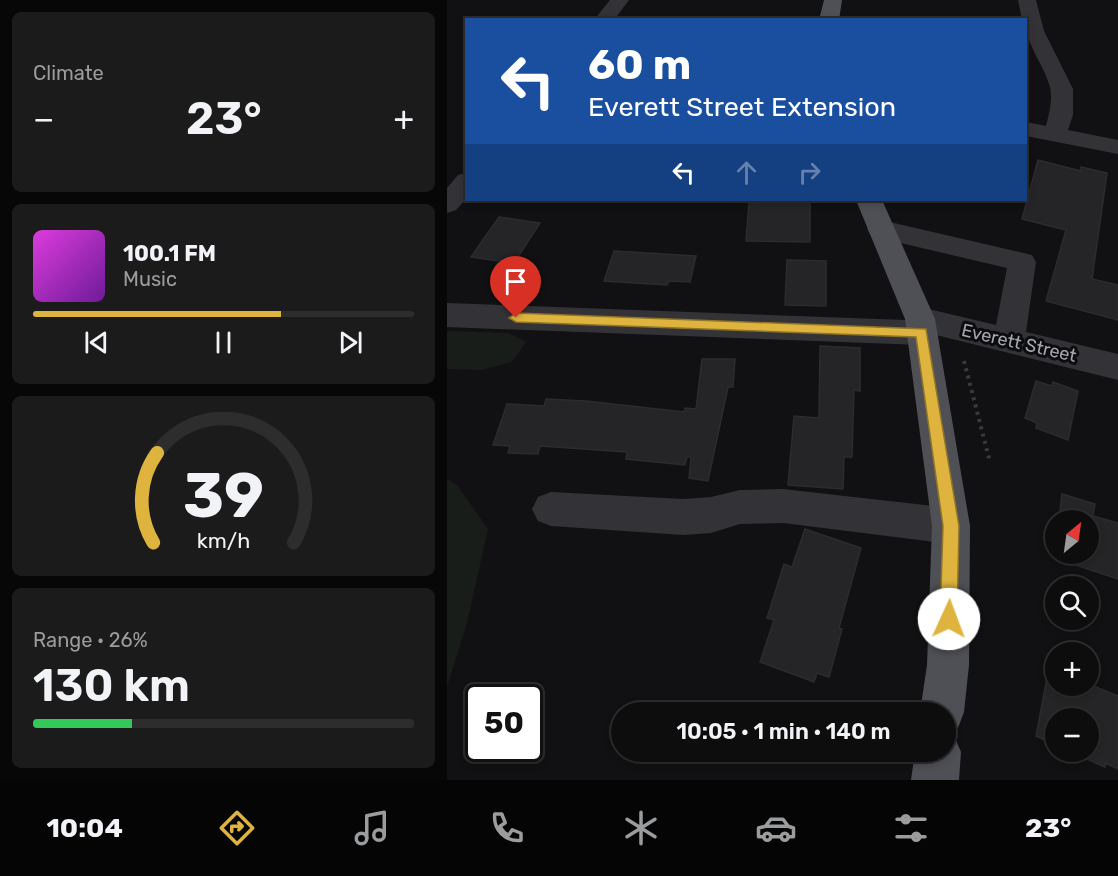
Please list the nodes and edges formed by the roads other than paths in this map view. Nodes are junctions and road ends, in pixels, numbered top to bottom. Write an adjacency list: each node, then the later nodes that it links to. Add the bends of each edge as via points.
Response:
1 (620, 0): 4 (street)
2 (833, 0): 5 (main road)
3 (1027, 0): 7 (street, via 1034,32 1062,89)
4 (605, 18)
5 (829, 18)
6 (1027, 129): 7 (street)
7 (1055, 135): 8 (street)
8 (1118, 147)
9 (465, 183): 10 (street)
10 (447, 204)
11 (875, 214): 13 (main road); 14 (street, via 1022,262)
12 (447, 315): 13 (street, Everett Street)
13 (921, 326): 14 (street, Everett Street); 17 (main road)
14 (1009, 340): 15 (street, Everett Street)
15 (1118, 367)
16 (551, 509): 17 (street, via 683,517 740,507 783,506)
17 (951, 526): 18 (main road, via 948,665)
18 (943, 702)
19 (937, 762): 20 (main road)
20 (935, 780)

